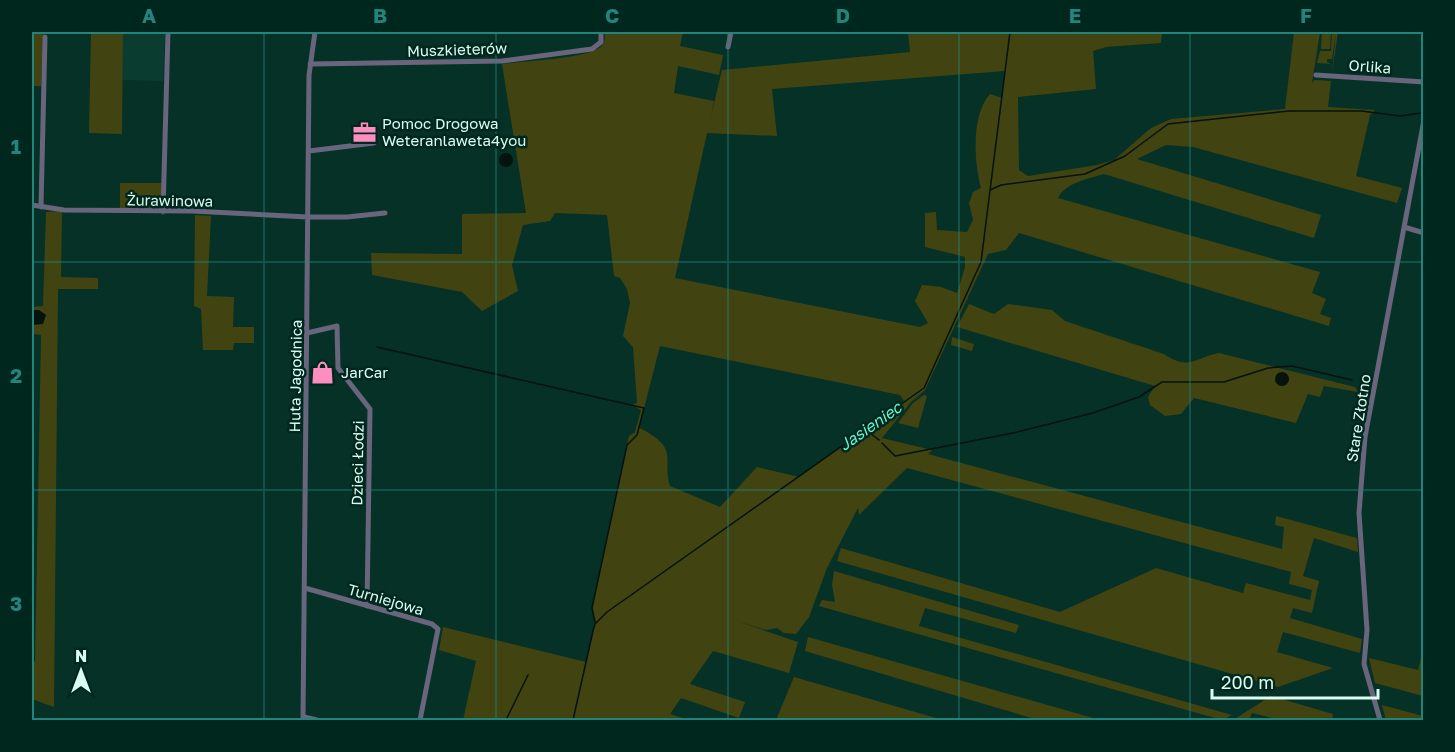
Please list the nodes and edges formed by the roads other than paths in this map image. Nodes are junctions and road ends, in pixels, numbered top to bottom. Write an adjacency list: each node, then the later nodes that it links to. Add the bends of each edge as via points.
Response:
1 (168, 32): 15 (street)
2 (315, 32): 7 (street, Huta Jagodnica)
3 (601, 32): 7 (street, Muszkieterów, via 601,42 592,49 502,61)
4 (731, 32): 6 (street)
5 (45, 37): 14 (street)
6 (728, 47)
7 (310, 64): 12 (street, Huta Jagodnica)
8 (1316, 75): 9 (street, Orlika)
9 (1424, 82)
10 (1424, 120): 18 (street, Stare Złotno)
11 (374, 143): 12 (street)
12 (309, 151): 17 (street, Huta Jagodnica)
13 (32, 205): 14 (street, Żurawinowa)
14 (41, 207): 15 (street, Żurawinowa)
15 (163, 212): 17 (street, Żurawinowa)
16 (385, 213): 17 (street, Żurawinowa, via 347,218)
17 (308, 217): 20 (street, Huta Jagodnica)
18 (1404, 227): 19 (street); 26 (street, Stare Złotno, via 1365,437 1360,506 1367,630 1364,664)
19 (1424, 233)
20 (308, 333): 21 (street, Huta Jagodnica); 22 (street, Dzieci Łodzi, via 337,326 338,368 370,409)
21 (305, 588): 22 (street, Turniejowa); 23 (street, Huta Jagodnica)
22 (367, 606): 25 (street, Turniejowa, via 438,629)
23 (303, 719): 24 (street)
24 (317, 720)
25 (420, 720)
26 (1380, 720)

